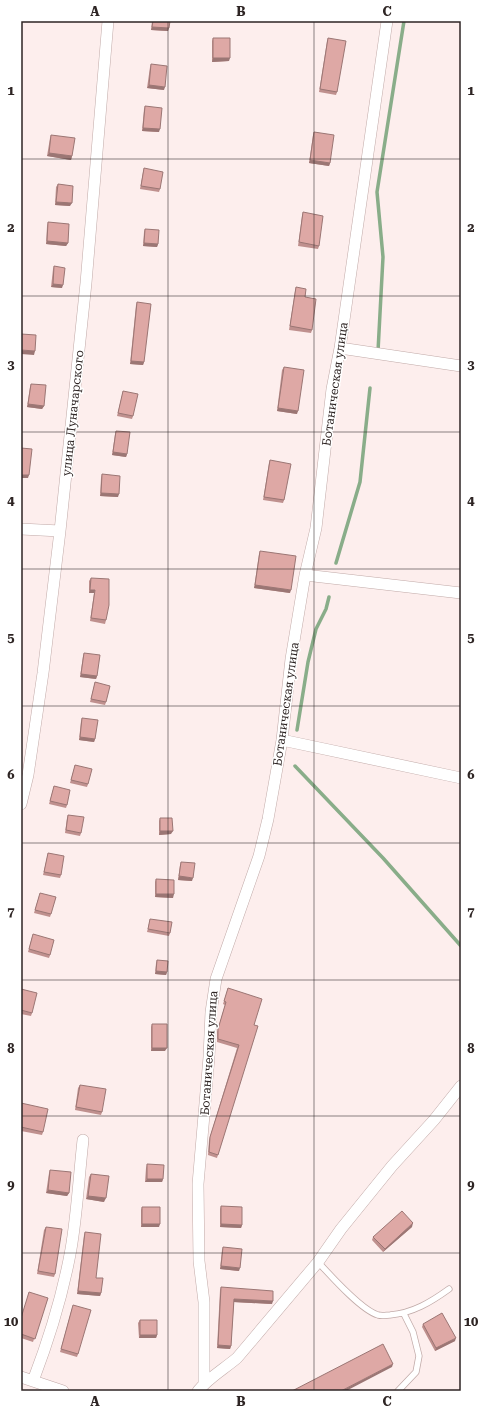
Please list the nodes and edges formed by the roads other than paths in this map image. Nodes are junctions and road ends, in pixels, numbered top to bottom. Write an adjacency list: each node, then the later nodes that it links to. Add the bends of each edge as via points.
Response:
1 (108, 21): 6 (street, улица Луначарского, via 86,283)
2 (387, 21): 3 (street, Ботаническая улица)
3 (340, 348): 4 (street); 7 (street, Ботаническая улица, via 332,389 316,528)
4 (461, 366)
5 (21, 529): 6 (street)
6 (60, 531): 11 (street, улица Луначарского, via 43,673 28,775)
7 (305, 575): 8 (street); 9 (street, Ботаническая улица, via 291,659)
8 (461, 594)
9 (282, 740): 10 (street); 19 (street, Ботаническая улица, via 259,856 216,979 211,1012 198,1184 199,1261 204,1302)
10 (461, 778)
11 (21, 804)
12 (461, 1086): 14 (street, via 387,1171)
13 (83, 1140): 18 (street, via 71,1249 64,1285 46,1348)
14 (318, 1262): 16 (lane, via 364,1307 379,1315); 19 (street, via 237,1358)
15 (449, 1289): 16 (lane)
16 (404, 1314): 21 (lane, via 413,1332 419,1356 416,1372)
17 (21, 1377): 18 (street)
18 (33, 1381): 20 (street)
19 (201, 1387)
20 (63, 1391)
21 (398, 1391)

